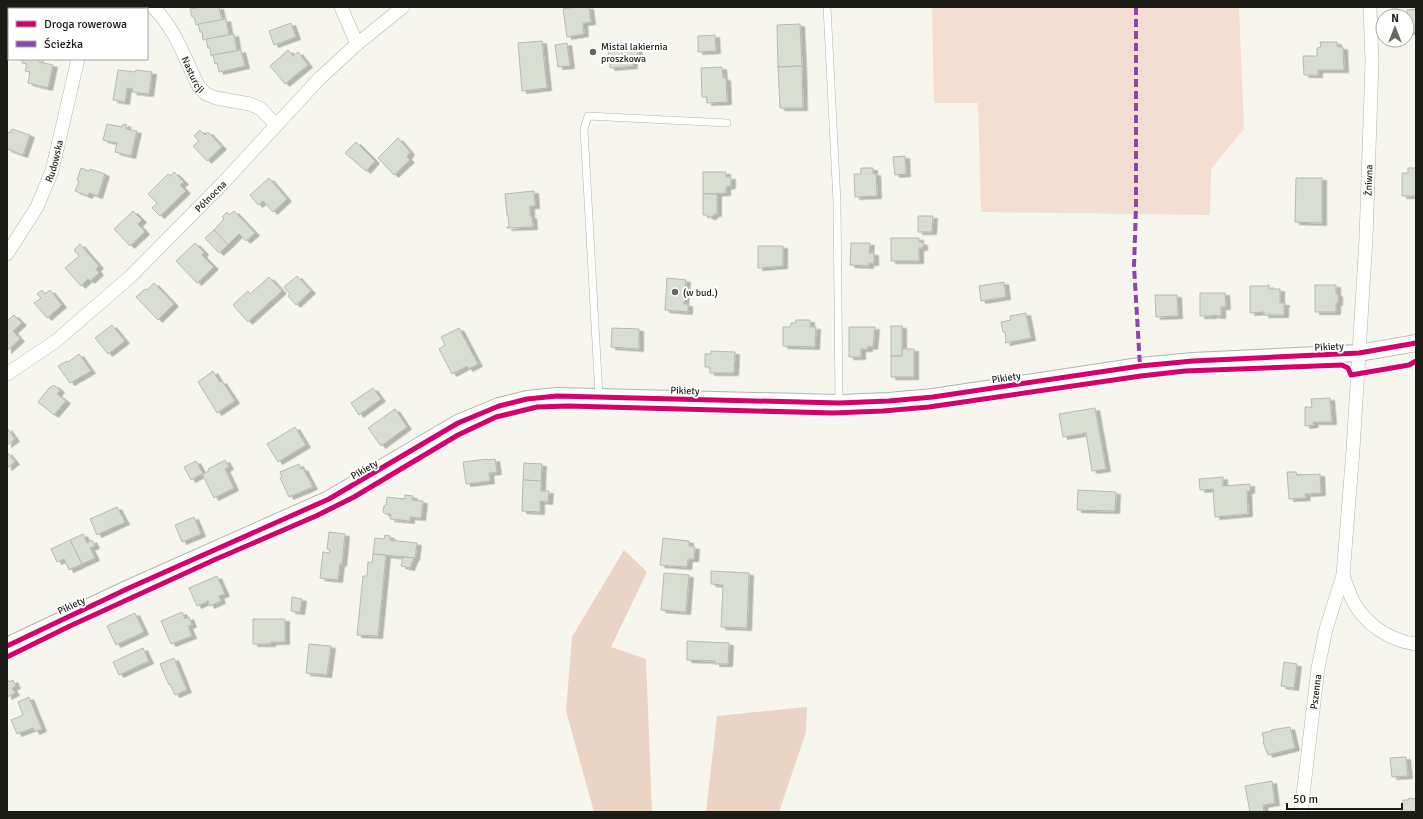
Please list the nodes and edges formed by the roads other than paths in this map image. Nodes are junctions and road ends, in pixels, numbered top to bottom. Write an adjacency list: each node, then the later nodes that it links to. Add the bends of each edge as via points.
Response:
1 (153, 7): 9 (street, Nasturcji, via 174,32 199,88 216,98 250,104 261,109)
2 (341, 7): 6 (street)
3 (403, 7): 6 (street, Północna)
4 (827, 7): 15 (lane, via 837,202)
5 (1370, 7): 12 (street, Żniwna, via 1372,62)
6 (357, 44): 9 (street, Północna, via 319,79)
7 (78, 60): 10 (street, Rudowska, via 52,171 37,207)
8 (727, 123): 14 (lane, via 588,116 584,129)
9 (276, 125): 13 (street, Północna, via 131,276 56,341)
10 (7, 254)
11 (1416, 343): 12 (street, Pikiety)
12 (1359, 353): 15 (street, Pikiety, via 1193,361 1125,368 933,397); 16 (street, Pszenna)
13 (7, 374)
14 (599, 396): 15 (street, Pikiety); 18 (street, Pikiety, via 527,399 498,406 458,424 329,499 129,588)
15 (839, 403)
16 (1343, 575): 17 (street, Pszenna, via 1353,602 1376,628 1404,643); 19 (street, Pszenna, via 1326,629 1318,668)
17 (1416, 644)
18 (7, 646)
19 (1301, 812)

